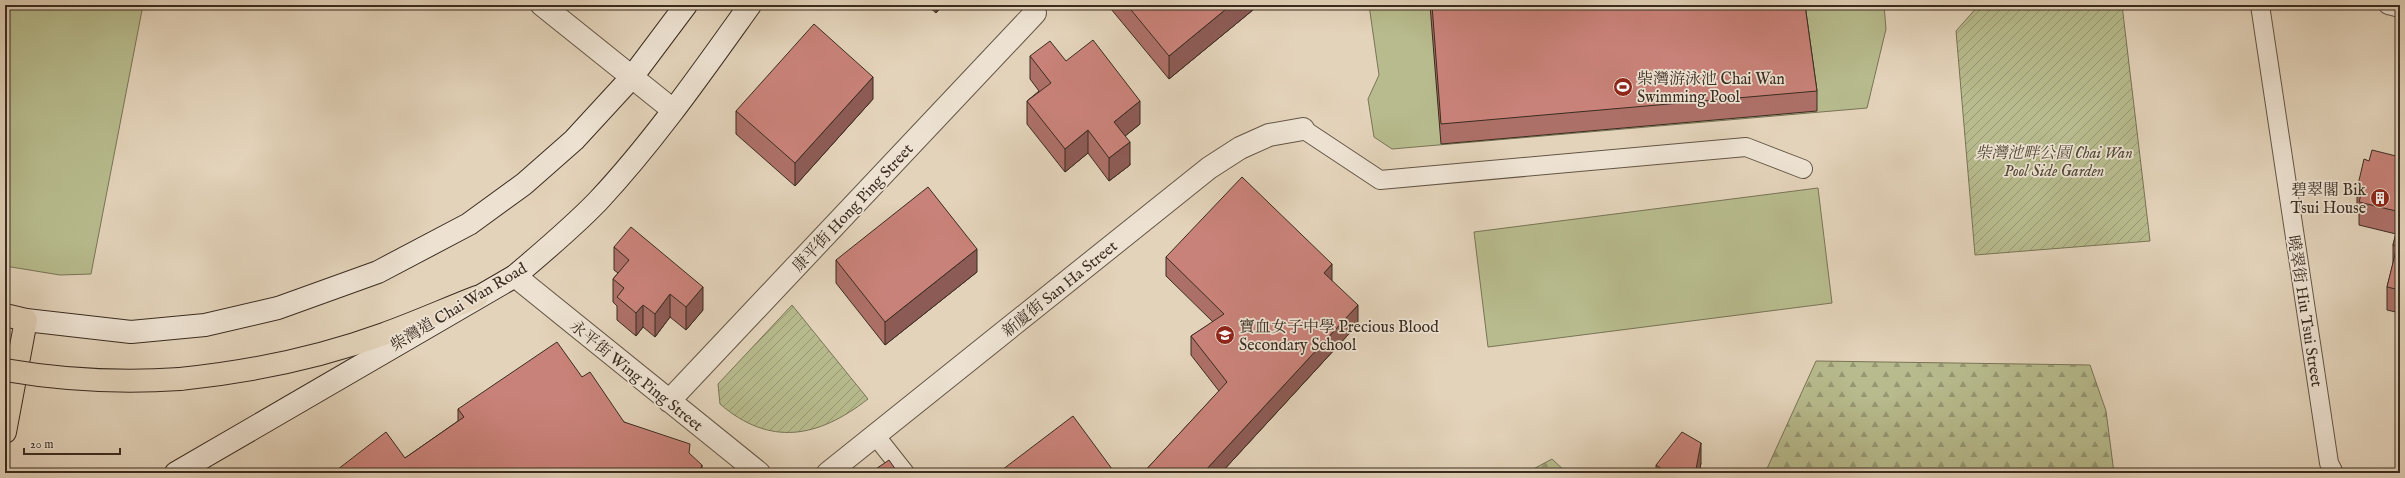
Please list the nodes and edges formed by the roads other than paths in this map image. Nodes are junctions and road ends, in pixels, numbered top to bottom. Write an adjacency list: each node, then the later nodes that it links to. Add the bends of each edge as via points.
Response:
1 (542, 5): 8 (street)
2 (686, 5): 8 (street)
3 (750, 5): 9 (street, 柴灣道 Chai Wan Road)
4 (2260, 5): 23 (lane, 曉翠街 Hiu Tsui Street, via 2330,463)
5 (2388, 5): 6 (lane)
6 (2400, 8)
7 (1035, 13): 16 (street, 康平街 Hong Ping Street)
8 (632, 77): 9 (street); 14 (street, via 574,140 524,184 469,224 378,272 278,308 205,325 131,332)
9 (673, 110): 12 (street, 柴灣道 Chai Wan Road, via 598,201 556,242)
10 (1303, 129): 11 (lane, via 1380,180 1746,147); 18 (street, 新廈街 San Ha Street, via 1269,135 1240,148 1209,168)
11 (1803, 169)
12 (514, 276): 13 (street, 柴灣道 Chai Wan Road); 16 (street, 永平街 Wing Ping Street)
13 (477, 297): 15 (main road, bridge, via 384,334 270,367 180,380 109,382); 19 (street, 柴灣道 Chai Wan Road)
14 (15, 317): 17 (main road)
15 (5, 370)
16 (669, 401): 20 (street, 永平街 Wing Ping Street)
17 (5, 432)
18 (875, 435): 21 (street, 新廈街 San Ha Street); 22 (lane)
19 (176, 473)
20 (759, 473)
21 (828, 473)
22 (904, 473)
23 (2334, 473)

